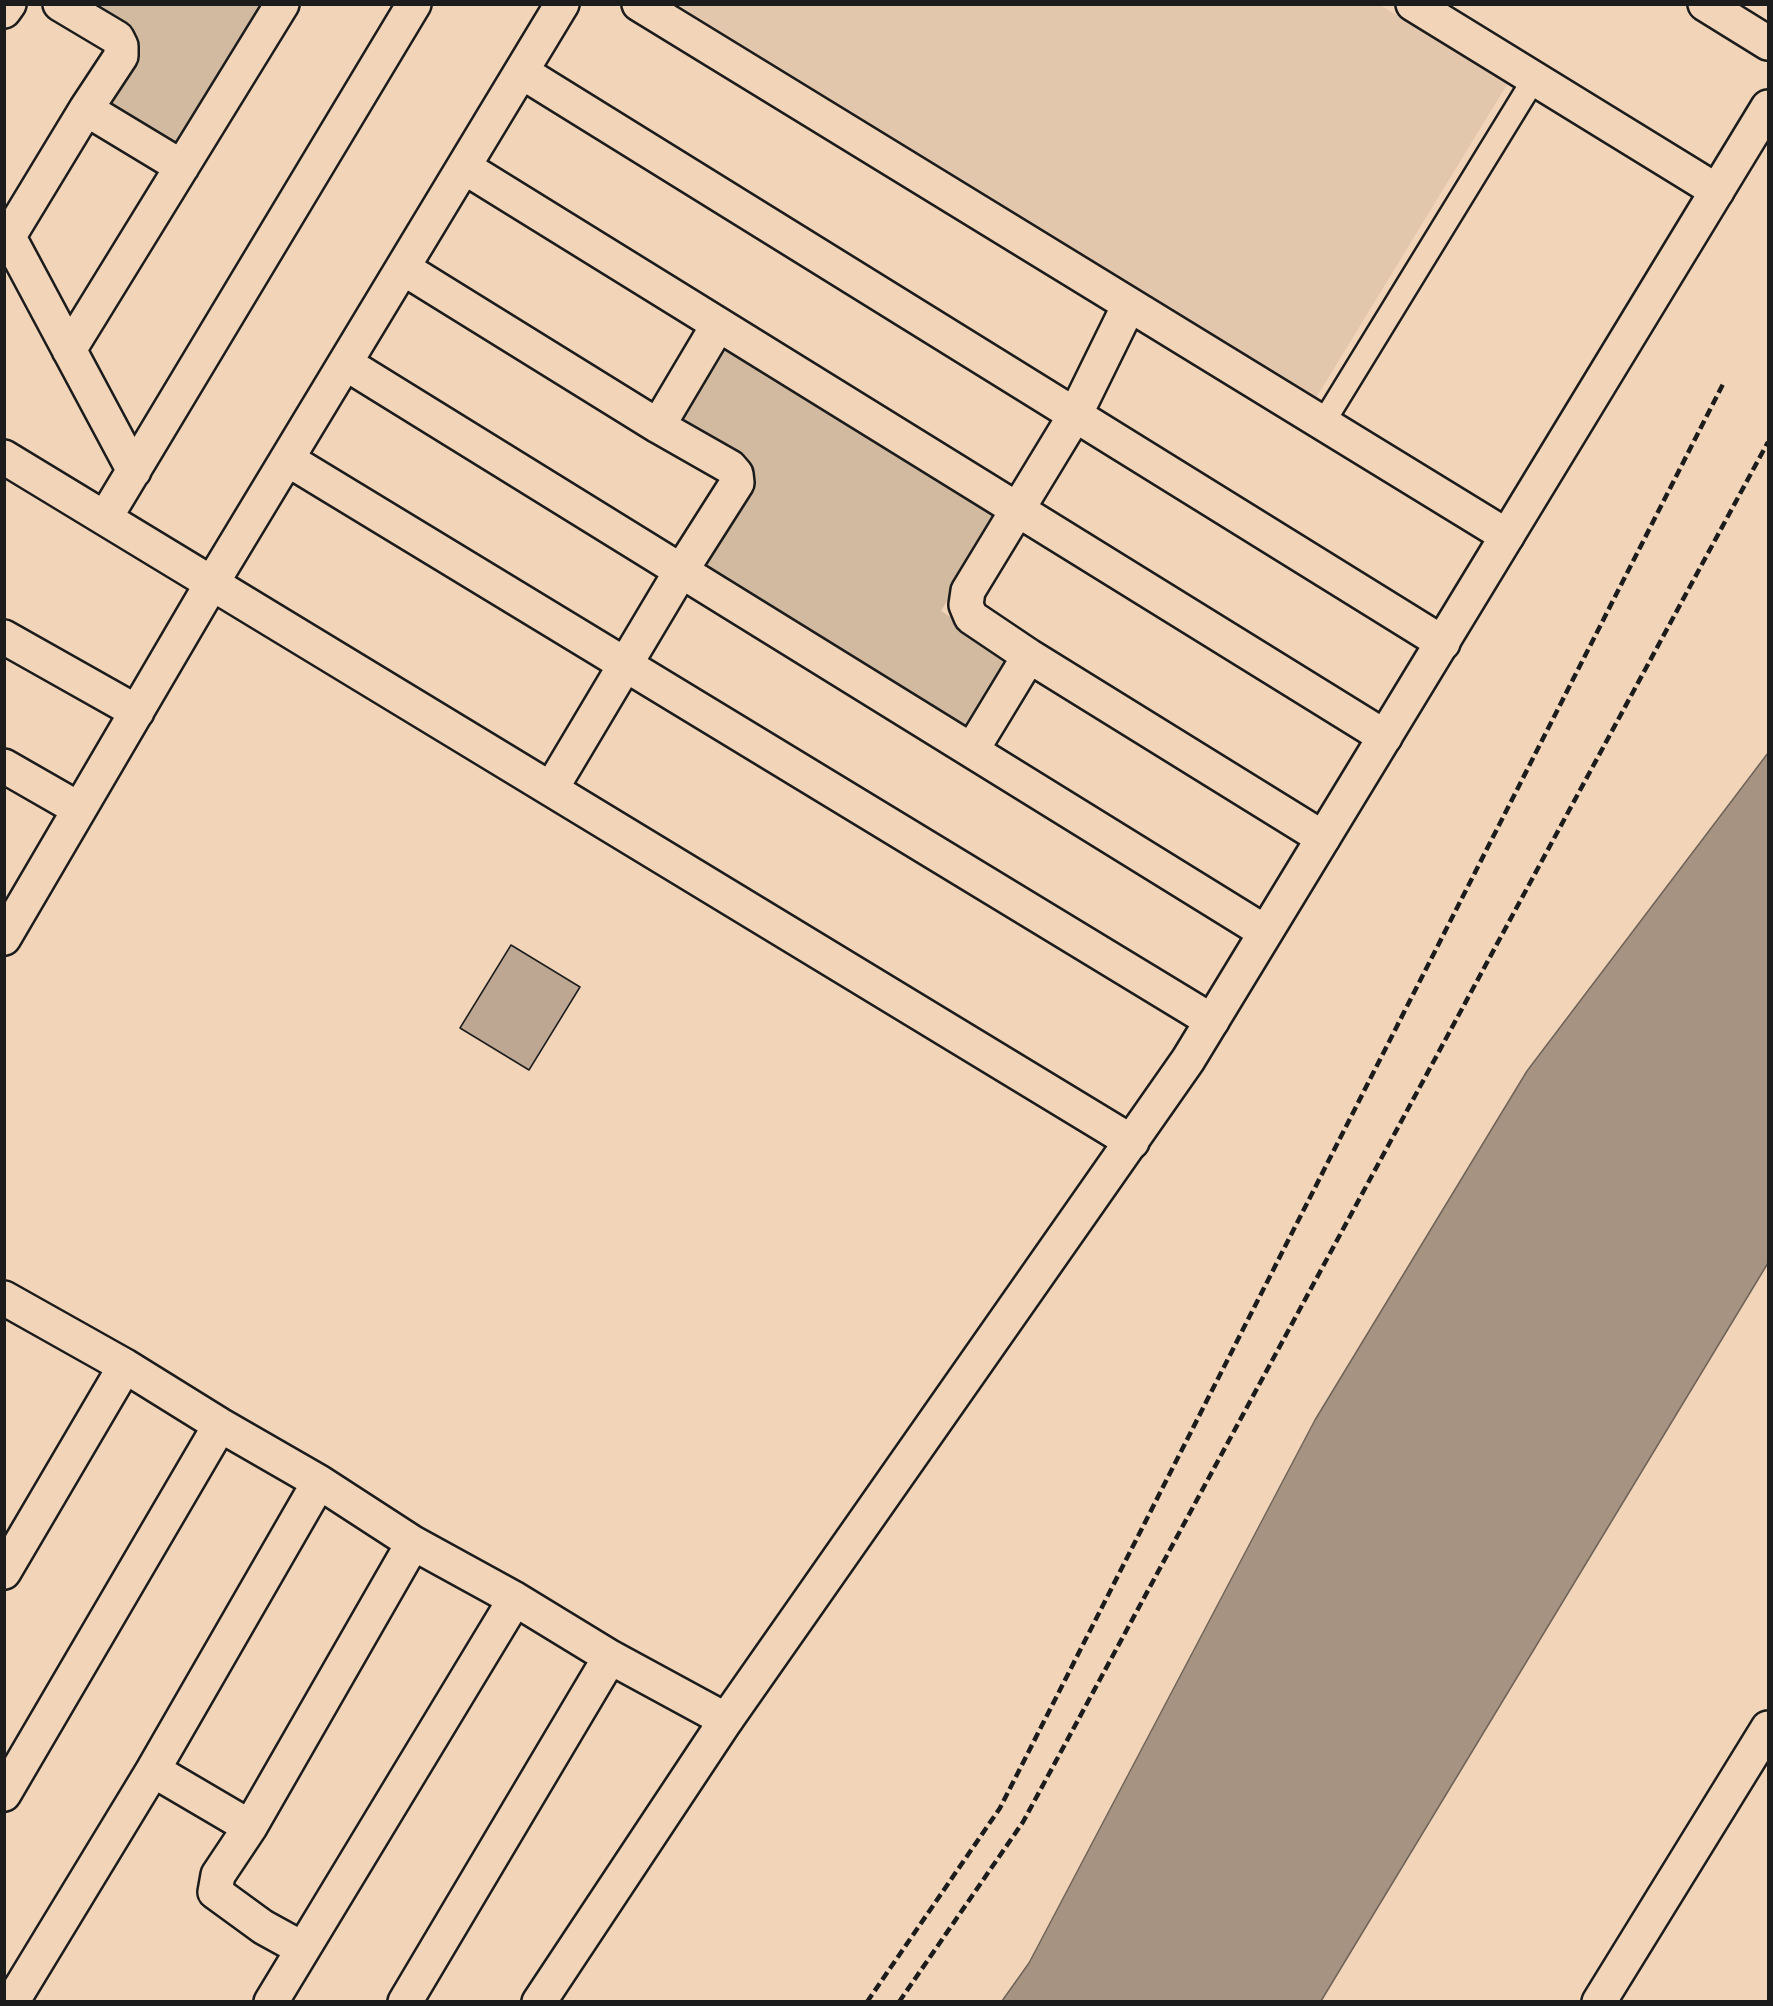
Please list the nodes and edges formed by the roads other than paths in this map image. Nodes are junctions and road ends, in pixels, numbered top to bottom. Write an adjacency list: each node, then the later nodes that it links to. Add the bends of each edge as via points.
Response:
1 (9, 4): 9 (street)
2 (60, 4): 14 (street, via 117,38 121,46 121,57)
3 (282, 4): 15 (street)
4 (414, 4): 29 (street)
5 (562, 4): 11 (street)
6 (639, 4): 20 (street)
7 (1413, 4): 12 (street)
8 (1705, 4): 10 (street)
9 (4, 11)
10 (1768, 43)
11 (522, 72): 16 (street); 24 (street)
12 (1534, 79): 17 (street); 25 (lane)
13 (1768, 107): 17 (street)
14 (86, 109): 15 (street); 18 (street)
15 (182, 167): 22 (street)
16 (464, 167): 19 (street); 21 (street)
17 (1717, 191): 32 (street)
18 (7, 232): 22 (street)
19 (403, 268): 23 (street); 26 (street)
20 (1129, 305): 24 (street); 25 (street)
21 (718, 325): 26 (street); 30 (street)
22 (69, 350): 29 (street)
23 (345, 363): 28 (street); 33 (street)
24 (1075, 415): 30 (street); 36 (street)
25 (1323, 423): 32 (street)
26 (658, 426): 33 (street, via 736,474 737,483)
27 (4, 457): 31 (street)
28 (287, 459): 34 (street); 38 (street)
29 (134, 471): 31 (street)
30 (1018, 510): 37 (street, via 968,591 966,605 971,617); 40 (street)
31 (105, 518): 34 (street)
32 (1507, 536): 36 (street)
33 (681, 571): 38 (street); 41 (street)
34 (212, 583): 39 (street); 43 (street)
35 (4, 637): 39 (street)
36 (1443, 643): 40 (street)
37 (1029, 656): 41 (street); 45 (street)
38 (625, 664): 43 (street); 48 (street)
39 (137, 712): 44 (street)
40 (1385, 737): 45 (street)
41 (972, 750): 47 (street)
42 (4, 766): 44 (street)
43 (551, 789): 49 (street)
44 (80, 809): 46 (street)
45 (1323, 838): 47 (street)
46 (10, 918)
47 (1265, 932): 48 (street)
48 (1212, 1021): 49 (street)
49 (1132, 1142): 58 (street)
50 (4, 1298): 51 (street)
51 (125, 1366): 52 (street); 55 (street)
52 (220, 1425): 53 (street); 61 (street)
53 (319, 1482): 54 (street); 60 (street)
54 (413, 1543): 56 (street); 62 (street)
55 (4, 1572)
56 (515, 1599): 57 (street); 63 (street)
57 (610, 1657): 58 (street); 66 (street)
58 (726, 1720): 67 (street)
59 (1768, 1728): 68 (street)
60 (153, 1770): 62 (street); 64 (street)
61 (4, 1794)
62 (250, 1827): 63 (street, via 218,1875 216,1892 263,1927)
63 (303, 1949): 65 (street)
64 (15, 2000)
65 (271, 2001)
66 (405, 2001)
67 (539, 2001)
68 (1599, 2001)

